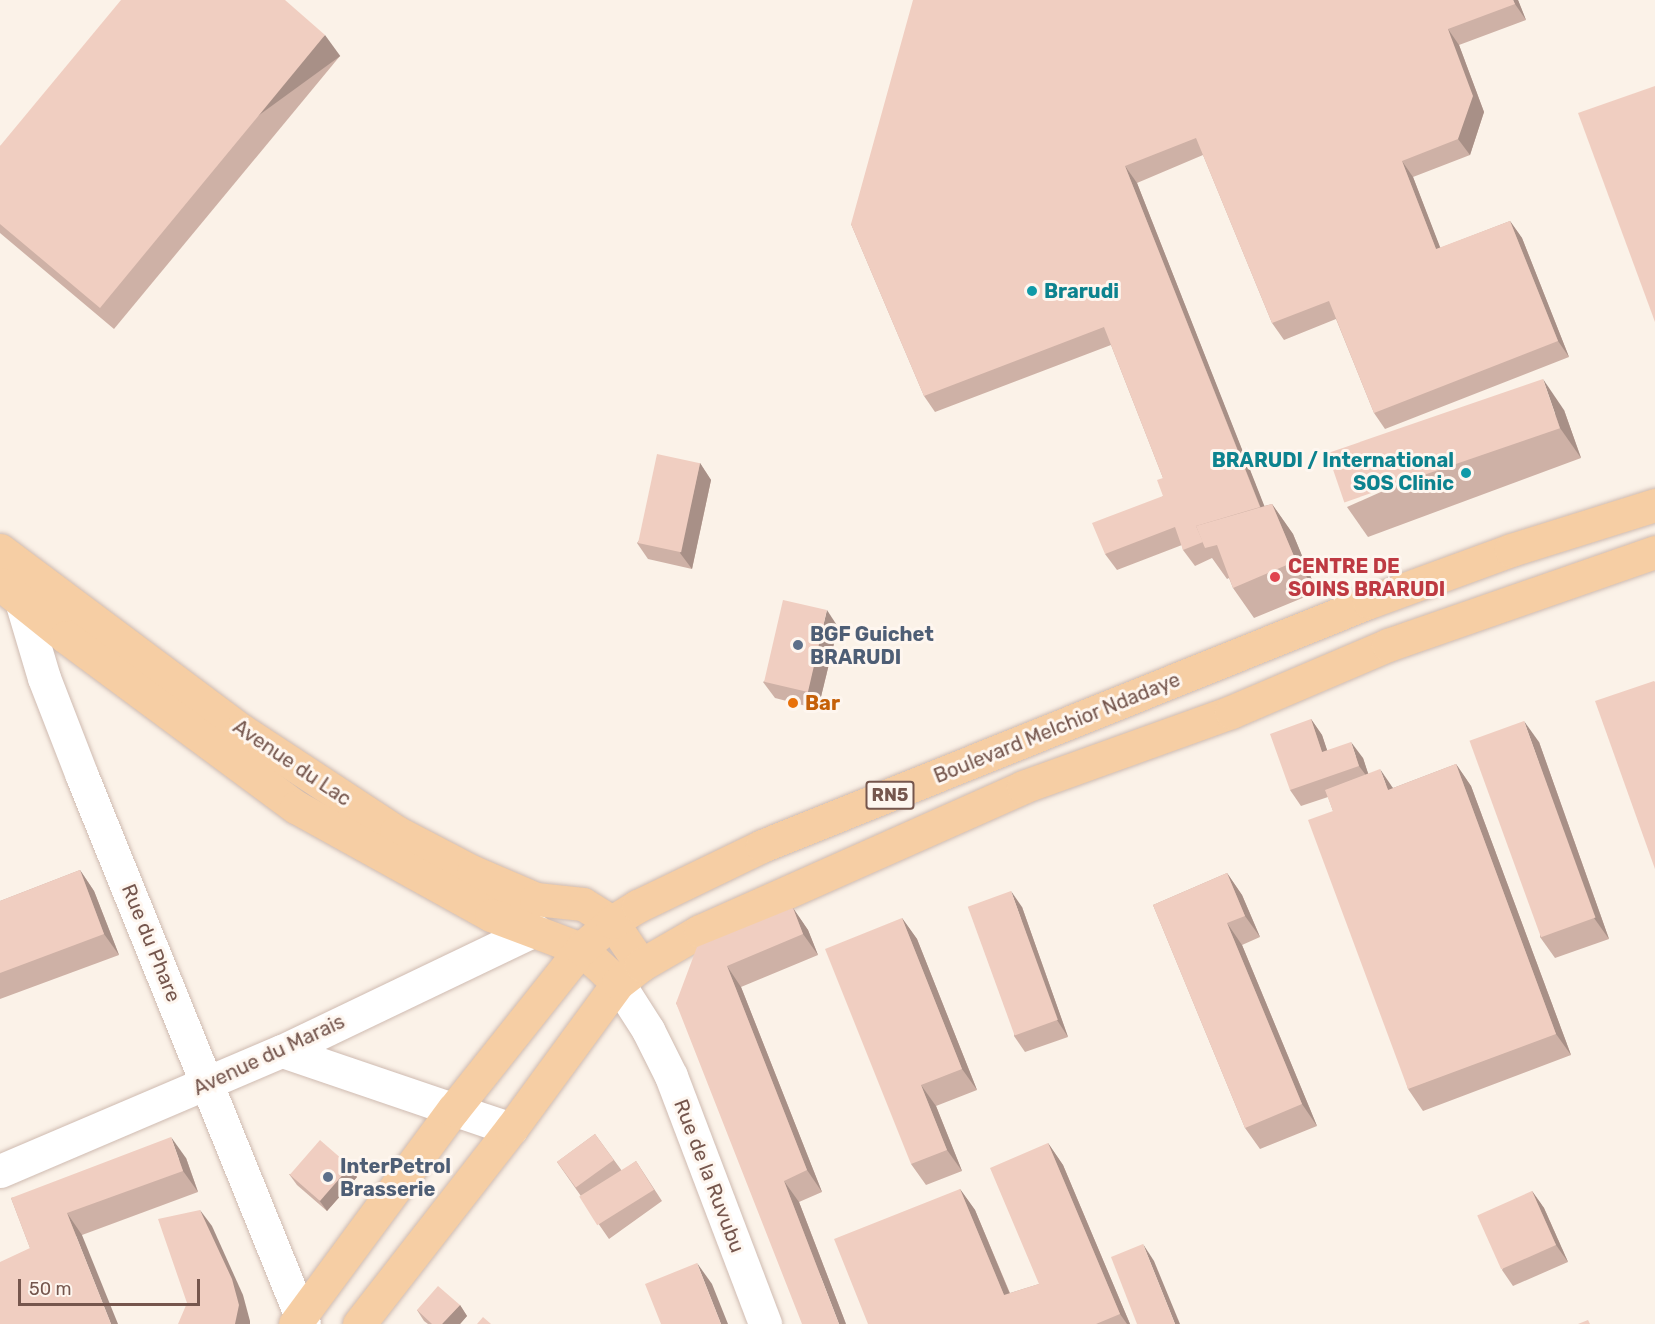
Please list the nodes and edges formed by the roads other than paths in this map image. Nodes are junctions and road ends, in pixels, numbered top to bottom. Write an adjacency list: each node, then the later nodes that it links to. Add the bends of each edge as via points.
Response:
1 (1655, 505): 4 (main road, Boulevard Melchior Ndadaye / RN5, via 1511,550 1369,602 762,846)
2 (1655, 552): 7 (main road, RN5, via 1389,645 1231,712 1023,787 700,931)
3 (7, 573): 4 (main road, Avenue du Lac, via 396,832 536,899 583,904); 5 (main road, Avenue du Lac, via 296,807 491,915); 9 (street, Rue du Phare, via 82,776)
4 (612, 922): 6 (main road, Boulevard Melchior Ndadaye / RN5); 7 (main road)
5 (534, 930): 6 (main road, Avenue du Lac); 8 (street, Avenue du Marais)
6 (581, 949): 7 (main road); 10 (main road, Boulevard Melchior Ndadaye / RN5)
7 (630, 974): 11 (main road, RN5); 15 (street, Rue de la Ruvubu, via 648,1030 671,1076)
8 (282, 1051): 9 (street, Avenue du Marais); 10 (street)
9 (208, 1084): 12 (street, Avenue du Marais); 13 (street, Rue du Phare)
10 (453, 1110): 11 (street); 13 (main road, Boulevard Melchior Ndadaye / RN5)
11 (510, 1129): 14 (main road, RN5)
12 (0, 1172)
13 (300, 1322)
14 (359, 1324)
15 (765, 1324)

